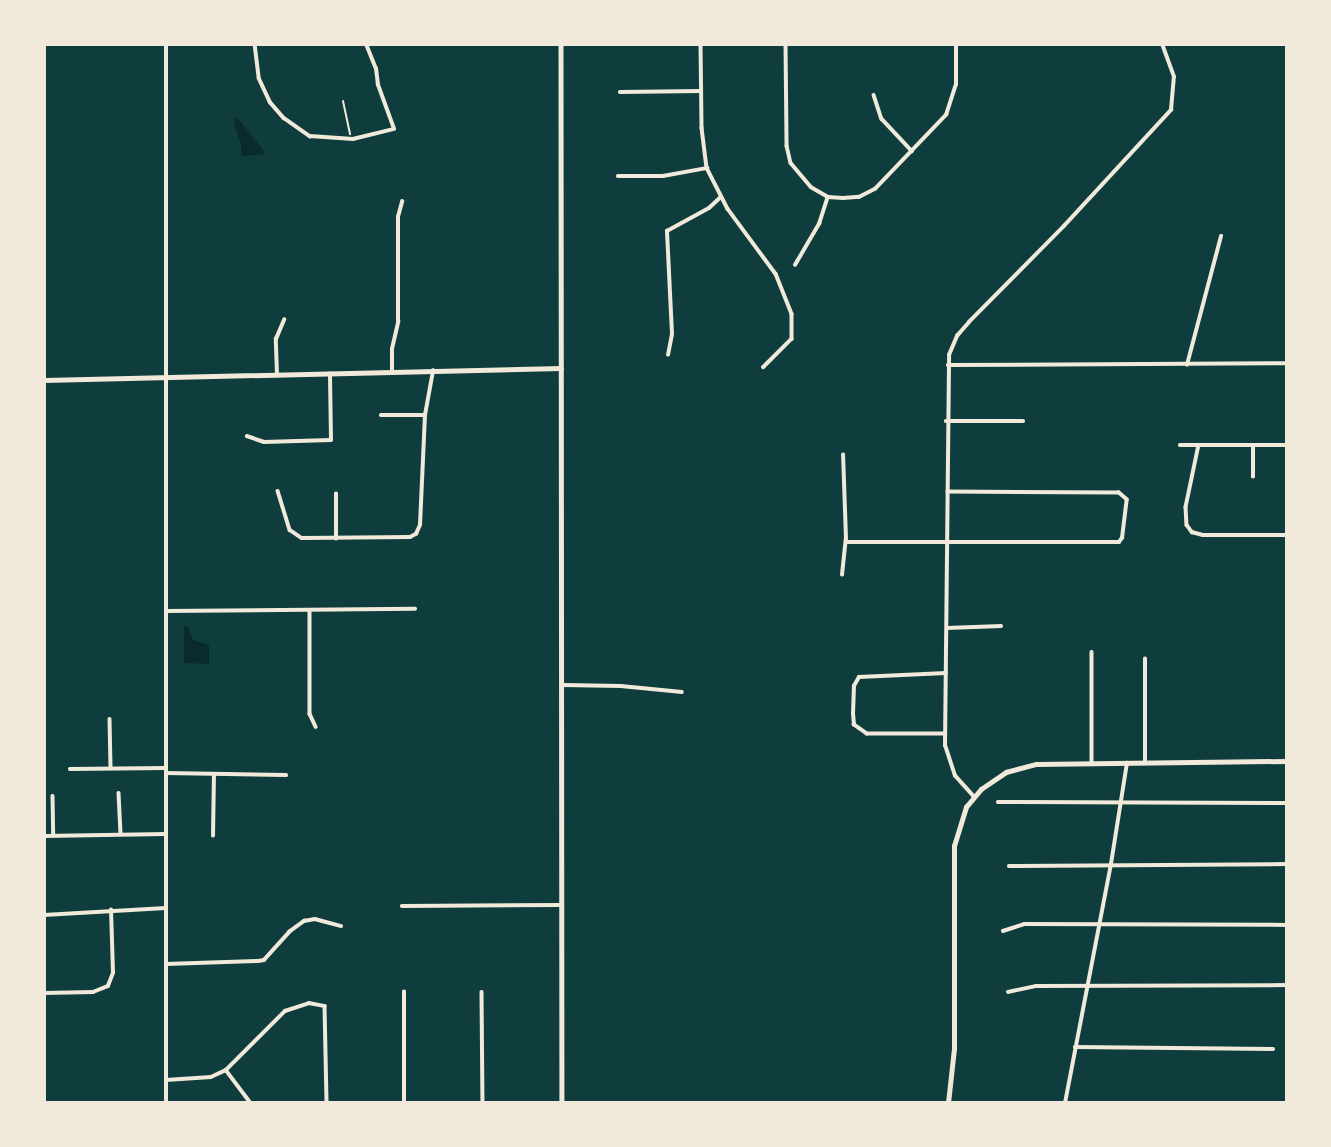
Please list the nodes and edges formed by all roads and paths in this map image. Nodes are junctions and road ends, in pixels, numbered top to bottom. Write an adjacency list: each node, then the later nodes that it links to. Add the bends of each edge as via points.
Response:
1 (166, 44): 33 (street)
2 (256, 44): 13 (street, via 263,87 293,127 320,138)
3 (366, 44): 13 (street, via 394,128)
4 (561, 44): 27 (street)
5 (701, 44): 9 (street)
6 (786, 44): 17 (street, via 788,155 801,179)
7 (957, 44): 14 (street, via 956,85 950,107)
8 (1162, 44): 25 (street, via 1174,77 1171,110 957,336)
9 (701, 91): 10 (street); 15 (street)
10 (620, 92)
11 (874, 95): 14 (street, via 882,120)
12 (343, 101): 13 (path)
13 (351, 139)
14 (912, 151): 17 (street, via 870,193 855,198)
15 (708, 168): 16 (street, via 663,176); 18 (street)
16 (618, 176)
17 (828, 197): 21 (street, via 819,224)
18 (720, 199): 23 (street, via 667,231 672,334); 28 (street, via 776,274 792,314 792,339)
19 (402, 202): 30 (street)
20 (1221, 236): 26 (street)
21 (795, 265)
22 (284, 320): 32 (street, via 276,339)
23 (668, 355)
24 (1287, 363): 26 (street)
25 (948, 365): 26 (street); 37 (street)
26 (1187, 365)
27 (561, 368): 29 (street); 62 (street)
28 (764, 368)
29 (433, 371): 30 (street); 36 (street)
30 (392, 372): 31 (street)
31 (330, 374): 32 (street); 39 (street, via 331,440 264,442)
32 (277, 375): 33 (street)
33 (166, 377): 34 (street); 56 (street)
34 (44, 380)
35 (382, 415): 36 (street)
36 (425, 415): 50 (street, via 424,490 418,531 410,537)
37 (946, 421): 38 (street); 47 (street)
38 (1023, 421)
39 (247, 436)
40 (1180, 445): 41 (street)
41 (1199, 445): 43 (street); 49 (street, via 1186,507 1189,528 1203,535)
42 (1287, 445): 43 (street)
43 (1253, 446): 45 (street)
44 (843, 456): 51 (street)
45 (1253, 477)
46 (278, 491): 50 (street, via 286,521 296,535)
47 (947, 492): 52 (street); 52 (street, via 1122,495 1127,500 1121,541)
48 (336, 494): 50 (street)
49 (1287, 535)
50 (336, 539)
51 (846, 542): 52 (street); 53 (street)
52 (947, 543): 58 (street)
53 (842, 575)
54 (415, 609): 55 (street)
55 (310, 610): 56 (street); 65 (street, via 310,714)
56 (166, 611): 73 (street)
57 (1001, 626): 58 (street)
58 (947, 628): 61 (street)
59 (1092, 652): 68 (street)
60 (1145, 659): 70 (street)
61 (946, 673): 66 (street); 66 (street, via 861,676 854,687 857,730 867,734)
62 (563, 685): 63 (street); 90 (street)
63 (682, 692)
64 (110, 719): 71 (street)
65 (317, 727)
66 (945, 734): 78 (street, via 950,767)
67 (1287, 759): 70 (street)
68 (1092, 763): 69 (street); 78 (street, via 1017,768 988,783)
69 (1127, 763): 70 (street); 81 (street)
70 (1145, 763)
71 (111, 768): 72 (street); 73 (street)
72 (70, 769)
73 (166, 770): 74 (street); 83 (street)
74 (214, 775): 75 (street); 86 (street)
75 (286, 775)
76 (119, 793): 82 (street)
77 (53, 796): 85 (street)
78 (974, 797): 116 (street, via 961,817 954,846 954,1049)
79 (998, 802): 81 (street)
80 (1287, 803): 81 (street)
81 (1122, 804): 87 (street)
82 (121, 834): 83 (street); 85 (street)
83 (166, 834): 92 (street)
84 (44, 835): 85 (street)
85 (54, 835)
86 (213, 836)
87 (1111, 864): 88 (street); 89 (street); 95 (street)
88 (1287, 864)
89 (1009, 866)
90 (562, 905): 91 (street); 115 (street)
91 (402, 906)
92 (166, 908): 93 (street); 99 (street)
93 (111, 910): 94 (street); 105 (street, via 113,973 105,989)
94 (44, 915)
95 (1099, 925): 96 (street); 98 (street, via 1024,924); 100 (street)
96 (1287, 925)
97 (341, 926): 99 (street, via 315,919 298,923 264,960)
98 (1003, 931)
99 (166, 964): 109 (street)
100 (1087, 985): 101 (street); 104 (street); 106 (street)
101 (1287, 985)
102 (404, 992): 113 (street)
103 (482, 992): 114 (street)
104 (1007, 992)
105 (44, 993)
106 (1075, 1047): 107 (street); 117 (street)
107 (1273, 1049)
108 (226, 1070): 109 (street, via 199,1080); 110 (street); 112 (street, via 285,1011 309,1003 325,1006)
109 (166, 1080): 111 (street)
110 (249, 1101)
111 (166, 1103)
112 (327, 1103)
113 (404, 1103)
114 (483, 1103)
115 (562, 1103)
116 (948, 1103)
117 (1065, 1103)

